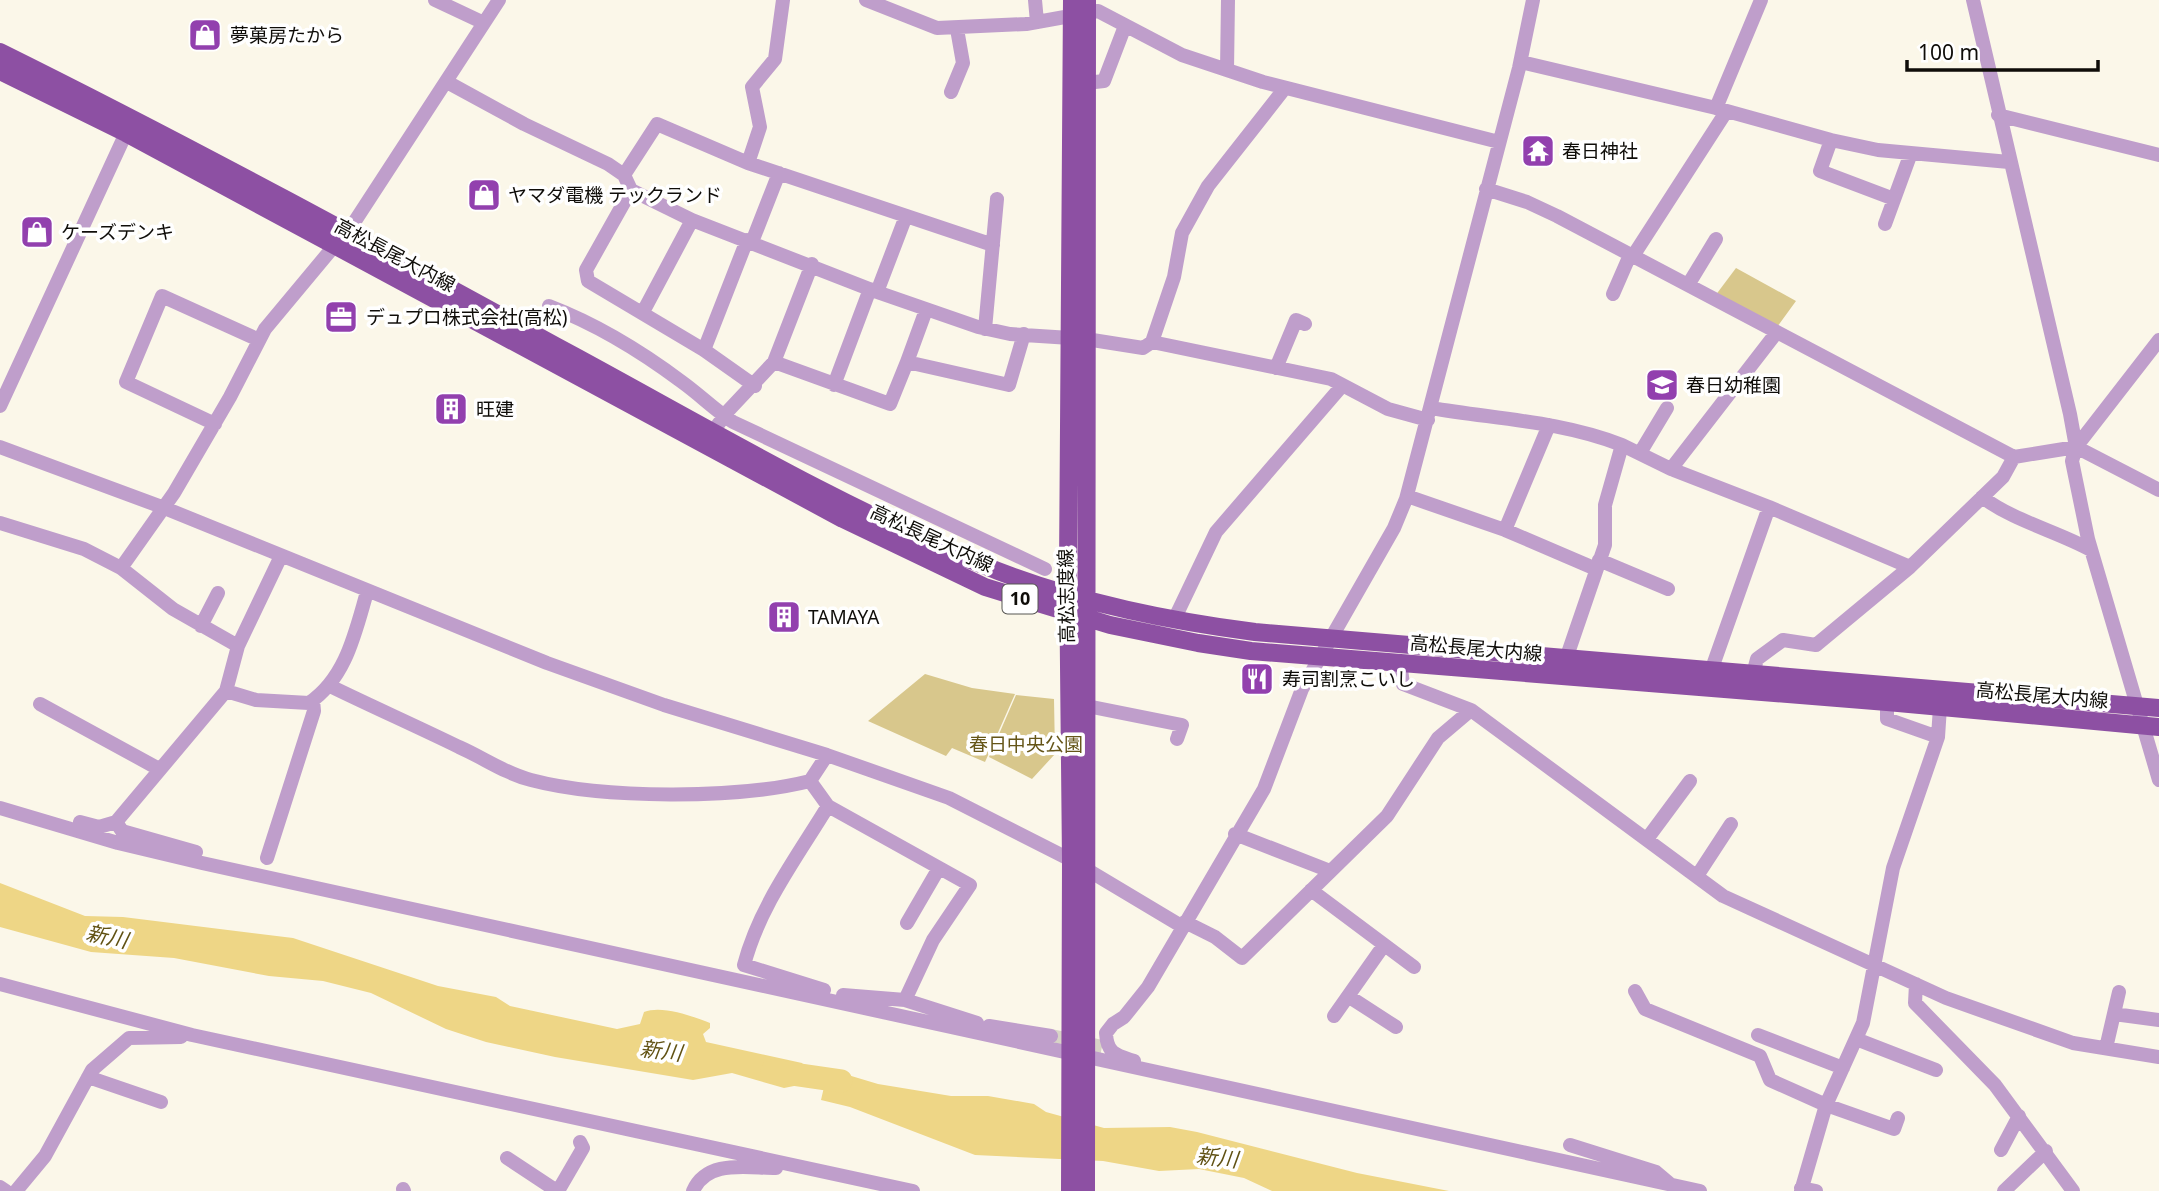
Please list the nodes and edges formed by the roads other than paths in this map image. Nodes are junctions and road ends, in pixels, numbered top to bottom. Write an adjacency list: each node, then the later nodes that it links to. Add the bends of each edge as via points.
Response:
1 (499, 0): 12 (street)
2 (783, 0): 31 (street, via 775,59 752,87 760,127)
3 (866, 0): 14 (street, via 918,23)
4 (1035, 0): 11 (street)
5 (1227, 0): 17 (street)
6 (1533, 0): 16 (street)
7 (1761, 0): 23 (street)
8 (1973, 0): 24 (street)
9 (444, 2): 12 (street)
10 (1079, 7): 11 (street); 13 (street, via 1098,11); 20 (main road, 高松志度線); 58 (main road, 高松志度線)
11 (1037, 22): 14 (street)
12 (484, 23): 19 (street)
13 (1125, 26): 17 (street, via 1182,55); 20 (street, via 1104,81)
14 (957, 29): 22 (street, via 962,63)
15 (0, 52): 41 (main road, 高松長尾大内線 / 10)
16 (1521, 62): 23 (street); 27 (street)
17 (1227, 70): 21 (street)
18 (0, 71): 25 (main road, 高松長尾大内線 / 10)
19 (447, 82): 33 (street); 41 (street)
20 (1086, 83): 58 (main road, 高松志度線)
21 (1285, 88): 27 (street); 61 (street, via 1208,186 1182,233 1174,277)
22 (951, 92)
23 (1721, 110): 26 (street); 46 (street)
24 (1998, 115): 29 (street); 30 (street)
25 (126, 133): 45 (main road, 高松長尾大内線 / 10); 69 (street)
26 (1831, 140): 28 (street); 37 (street, via 1819,171)
27 (1499, 142): 34 (street)
28 (1910, 153): 30 (street); 37 (street)
29 (2159, 155)
30 (2009, 162): 78 (street)
31 (748, 163): 32 (street); 33 (street, via 657,124)
32 (779, 173): 38 (street); 43 (street)
33 (624, 175): 35 (street)
34 (1486, 189): 46 (street, via 1527,202); 71 (street)
35 (631, 190): 39 (street); 53 (street, via 586,270 587,281)
36 (997, 199): 44 (street)
37 (1894, 199): 40 (street)
38 (906, 216): 44 (street); 49 (street)
39 (692, 220): 43 (street); 53 (street)
40 (1885, 224)
41 (347, 232): 45 (street); 75 (main road, 高松長尾大内線 / 10)
42 (1716, 239): 48 (street)
43 (749, 241): 47 (street); 62 (street)
44 (993, 244): 55 (street)
45 (335, 246): 59 (street); 75 (main road, 高松長尾大内線 / 10)
46 (1631, 256): 48 (street); 50 (street)
47 (812, 264): 49 (street); 63 (street)
48 (1688, 285): 56 (street)
49 (874, 290): 52 (street); 66 (street)
50 (1613, 294)
51 (549, 306): 72 (street, via 629,347)
52 (926, 310): 55 (street); 64 (street)
53 (643, 312): 62 (street)
54 (1305, 324): 65 (street, via 1296,320)
55 (985, 329): 57 (street)
56 (1777, 332): 80 (street); 81 (street)
57 (1024, 334): 58 (street); 64 (street, via 1009,385)
58 (1078, 338): 61 (street, via 1143,348); 98 (main road, 高松志度線); 99 (main road, 高松志度線)
59 (257, 340): 73 (street); 73 (street, via 162,296 127,382)
60 (2159, 340): 78 (street)
61 (1152, 342): 65 (street)
62 (704, 350): 67 (street)
63 (774, 362): 66 (street); 67 (street)
64 (907, 362): 66 (street, via 890,404)
65 (1276, 368): 68 (street, via 1331,379)
66 (834, 385)
67 (755, 386): 72 (street)
68 (1342, 387): 71 (street, via 1388,409); 102 (street, via 1216,532)
69 (0, 406)
70 (1667, 408): 79 (street)
71 (1429, 414): 74 (street); 83 (street)
72 (724, 416): 75 (street); 94 (street)
73 (215, 424): 85 (street)
74 (1549, 425): 76 (street, via 1593,433); 88 (street)
75 (708, 438): 98 (main road, 高松長尾大内線 / 10, via 945,549); 100 (main road, 高松長尾大内線 / 10, via 938,567)
76 (1622, 445): 79 (street); 91 (street, via 1605,505 1605,544)
77 (0, 447): 85 (street)
78 (2076, 447): 80 (street); 82 (street); 89 (street, via 2072,461)
79 (1640, 453): 81 (street)
80 (2014, 457): 84 (street, via 2003,477)
81 (1671, 469): 86 (street)
82 (2159, 490)
83 (1407, 496): 88 (street); 104 (street, via 1394,528)
84 (1982, 497): 89 (street); 93 (street)
85 (162, 507): 90 (street); 92 (street)
86 (1769, 507): 93 (street); 109 (street)
87 (0, 523): 92 (street, via 84,549)
88 (1505, 530): 91 (street)
89 (2091, 550): 116 (street)
90 (281, 556): 96 (street); 105 (street)
91 (1598, 564): 95 (street); 107 (street)
92 (121, 568): 103 (street)
93 (1910, 568): 110 (street, via 1816,645 1783,640 1758,659)
94 (1045, 569)
95 (1668, 589)
96 (368, 592): 111 (street, via 348,653); 124 (street, via 664,705)
97 (218, 593): 103 (street)
98 (1068, 593): 99 (main road, 高松長尾大内線 / 10); 100 (main road, 高松志度線)
99 (1086, 598): 101 (main road, 高松志度線); 102 (main road, 高松長尾大内線 / 10)
100 (1068, 613): 101 (main road, 高松長尾大内線 / 10); 138 (main road, 高松志度線)
101 (1087, 619): 106 (main road, 高松長尾大内線 / 10, via 1198,643); 117 (main road, 高松志度線)
102 (1174, 620): 104 (main road, 高松長尾大内線 / 10)
103 (201, 626): 105 (street)
104 (1329, 640): 106 (street); 107 (main road, 高松長尾大内線 / 10)
105 (238, 646): 112 (street)
106 (1318, 657): 108 (main road, 高松長尾大内線 / 10); 134 (street, via 1264,789)
107 (1566, 659): 109 (main road, 高松長尾大内線 / 10)
108 (1400, 663): 114 (main road, 高松長尾大内線 / 10); 120 (street, via 1403,684)
109 (1711, 671): 110 (main road, 高松長尾大内線 / 10)
110 (1753, 674): 116 (main road, 高松長尾大内線 / 10)
111 (330, 686): 113 (street); 127 (street, via 489,765 531,780 596,791 686,794)
112 (226, 691): 113 (street, via 256,700); 125 (street)
113 (313, 700): 136 (street, via 314,711)
114 (1887, 702): 118 (main road, 高松長尾大内線 / 10); 122 (street, via 1887,719)
115 (40, 704): 125 (street)
116 (2138, 705): 119 (main road, 高松長尾大内線 / 10); 121 (street)
117 (1087, 706): 123 (street, via 1182,725); 138 (main road, 高松志度線)
118 (1941, 707): 121 (main road, 高松長尾大内線 / 10); 122 (street)
119 (2159, 708)
120 (1471, 710): 135 (street); 140 (street, via 1438,738 1387,816)
121 (2152, 726): 126 (street)
122 (1938, 737): 146 (street, via 1894,867)
123 (1178, 739)
124 (827, 755): 127 (street); 138 (street, via 949,798)
125 (159, 769): 132 (street)
126 (2159, 779)
127 (810, 780): 129 (street)
128 (1690, 780): 135 (street)
129 (828, 806): 139 (street); 153 (street, via 771,899 744,965 840,995)
130 (0, 808): 131 (street)
131 (30, 817): 132 (street, via 42,812 99,827); 137 (street)
132 (116, 822): 137 (street, via 122,831 197,852)
133 (1731, 824): 141 (street)
134 (1235, 834): 140 (street); 144 (street)
135 (1647, 839): 141 (street)
136 (267, 858)
137 (202, 863): 158 (street)
138 (1078, 864): 144 (street); 165 (main road, 高松志度線)
139 (939, 868): 143 (street); 153 (street, via 970,885 933,940)
140 (1330, 871): 142 (street)
141 (1697, 876): 146 (street, via 1723,896)
142 (1311, 890): 144 (street, via 1242,958 1215,937); 145 (street)
143 (907, 923)
144 (1184, 925): 169 (street, via 1148,987 1108,1029 1104,1047)
145 (1384, 945): 147 (street); 152 (street)
146 (1875, 964): 149 (street); 162 (street)
147 (1414, 967)
148 (0, 984): 159 (street)
149 (1916, 984): 163 (street, via 2073,1043); 172 (street, via 1915,1003 1973,1060)
150 (1635, 991): 171 (street, via 1645,1009 1760,1056 1770,1080)
151 (2119, 992): 154 (street)
152 (1348, 996): 155 (street); 157 (street)
153 (905, 1000): 158 (street)
154 (2114, 1014): 156 (street); 163 (street)
155 (1334, 1016)
156 (2159, 1020)
157 (1396, 1027)
158 (980, 1028): 161 (street); 165 (street)
159 (192, 1035): 168 (street, via 129,1038); 179 (street)
160 (1758, 1035): 166 (street)
161 (1051, 1036)
162 (1856, 1039): 166 (street); 167 (street, via 1908,1053)
163 (2106, 1048): 164 (street)
164 (2159, 1057)
165 (1078, 1059): 169 (street); 188 (main road, 高松志度線); 189 (main road, 高松志度線)
166 (1843, 1068): 171 (street)
167 (1936, 1070)
168 (88, 1077): 170 (street); 184 (street, via 45,1156)
169 (1178, 1077): 180 (street)
170 (161, 1102)
171 (1826, 1105): 173 (street, via 1894,1129); 182 (street)
172 (2019, 1116): 176 (street); 177 (street)
173 (1898, 1118)
174 (580, 1142): 185 (street, via 583,1147)
175 (1570, 1144): 180 (street, via 1656,1171)
176 (2001, 1150)
177 (2046, 1152): 191 (street); 192 (street)
178 (507, 1158): 185 (street)
179 (790, 1165): 186 (street, via 719,1168 706,1173); 187 (street)
180 (1670, 1184): 190 (street)
181 (0, 1187): 183 (street)
182 (1806, 1190)
183 (6, 1191)
184 (16, 1191)
185 (558, 1191)
186 (693, 1191)
187 (913, 1191)
188 (1070, 1191)
189 (1086, 1191)
190 (1700, 1191)
191 (2004, 1191)
192 (2073, 1191)

